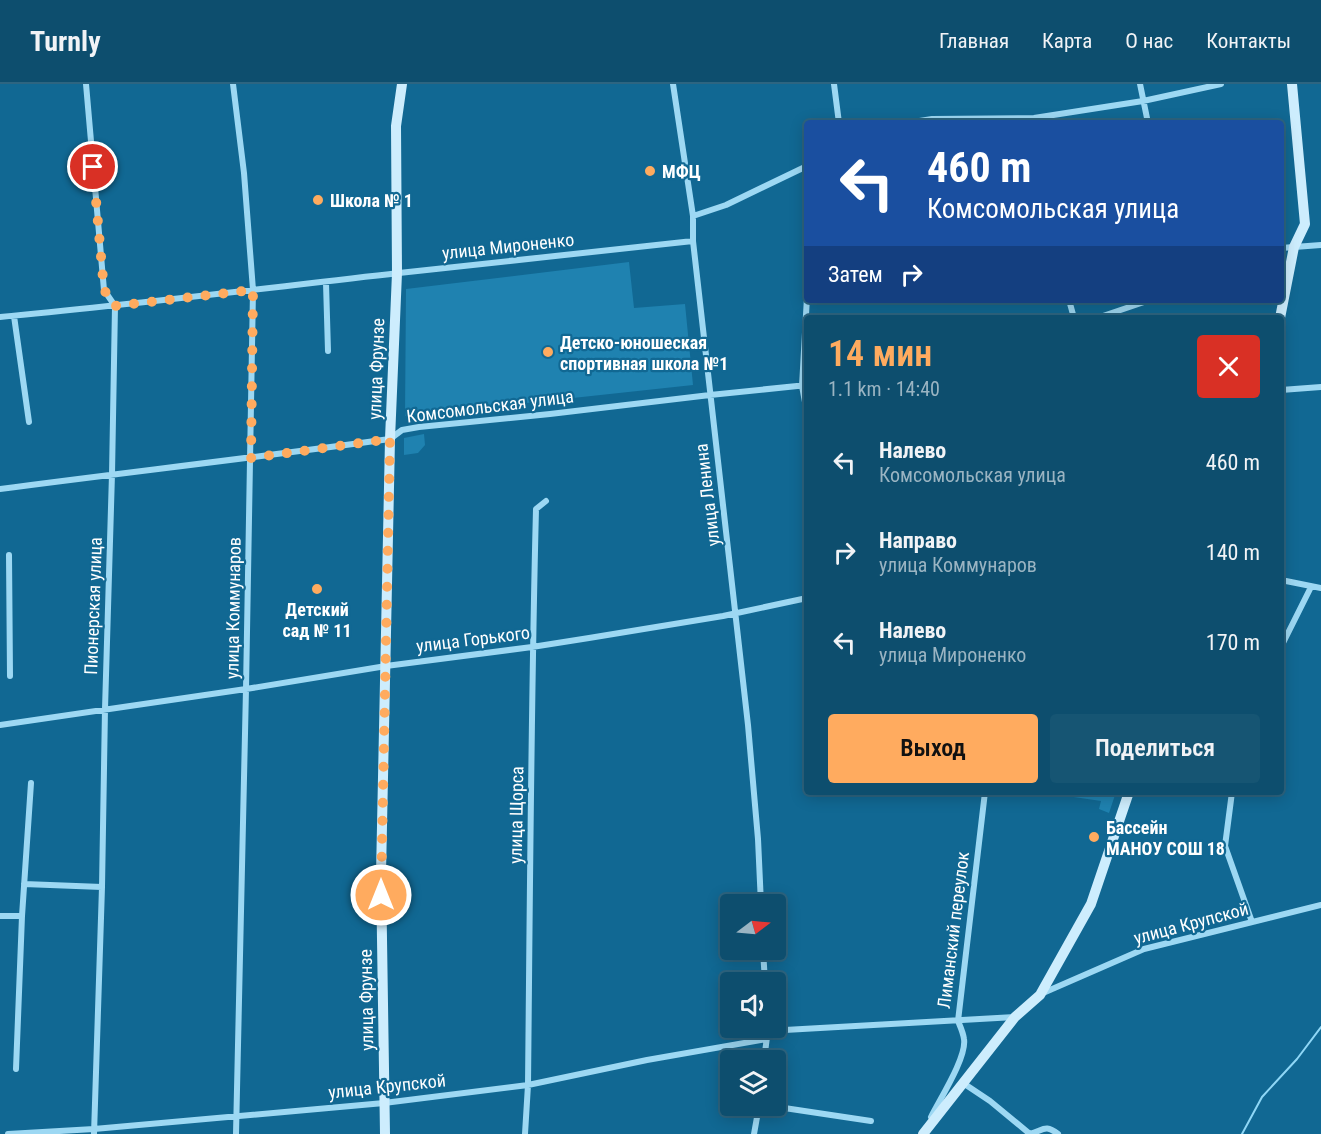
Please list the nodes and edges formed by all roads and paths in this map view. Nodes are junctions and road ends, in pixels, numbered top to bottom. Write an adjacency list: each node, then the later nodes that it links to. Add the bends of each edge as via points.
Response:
1 (86, 84): 28 (street, Пионерская улица, via 104,290)
2 (233, 84): 25 (street, улица Коммунаров)
3 (402, 84): 16 (main road, улица Фрунзе)
4 (409, 84): 16 (main road, улица Фрунзе)
5 (673, 84): 18 (street, улица Ленина)
6 (834, 84): 11 (street)
7 (1140, 84): 10 (street)
8 (1221, 84): 10 (street)
9 (1292, 84): 21 (main road, via 1305,224)
10 (1143, 101): 14 (street); 15 (street)
11 (839, 120)
12 (926, 120): 13 (street)
13 (984, 120)
14 (1040, 120)
15 (1147, 120)
16 (397, 146): 23 (main road, улица Фрунзе)
17 (804, 167): 18 (street, via 726,205)
18 (693, 216): 19 (street, улица Ленина)
19 (693, 241): 23 (street, улица Мироненко); 36 (street, улица Ленина)
20 (1321, 244): 21 (street)
21 (1294, 247): 22 (street); 26 (main road)
22 (1284, 248)
23 (397, 273): 24 (street, улица Мироненко); 38 (main road, улица Фрунзе)
24 (326, 283): 25 (street, улица Мироненко); 32 (street)
25 (253, 290): 28 (street, улица Мироненко); 39 (street, улица Коммунаров)
26 (1284, 298)
27 (1141, 303): 29 (street)
28 (115, 306): 30 (street, улица Мироненко); 40 (street, Пионерская улица)
29 (1106, 315)
30 (14, 316): 31 (street, улица Мироненко); 37 (street)
31 (0, 317)
32 (327, 351)
33 (804, 385): 36 (street, Комсомольская улица)
34 (1321, 387): 35 (street)
35 (1284, 390)
36 (710, 395): 38 (street, Комсомольская улица, via 419,427 402,430); 50 (street, улица Ленина)
37 (29, 422)
38 (390, 439): 39 (street, Комсомольская улица); 53 (main road, улица Фрунзе)
39 (251, 458): 40 (street, Комсомольская улица); 55 (street, улица Коммунаров)
40 (112, 474): 41 (street, Комсомольская улица); 56 (street, Пионерская улица)
41 (0, 489)
42 (546, 501): 52 (street, улица Щорса, via 536,509)
43 (9, 555): 48 (street)
44 (1284, 581): 45 (street)
45 (1311, 587): 46 (street); 51 (street)
46 (1321, 588)
47 (804, 599): 50 (street, улица Горького)
48 (9, 611): 49 (street); 54 (street)
49 (0, 612)
50 (735, 613): 52 (street, улица Горького); 64 (street, улица Ленина)
51 (1284, 641)
52 (532, 647): 53 (street, улица Горького); 77 (street, улица Щорса)
53 (386, 666): 55 (street, улица Горького); 78 (main road, улица Фрунзе, via 381,874)
54 (10, 676)
55 (246, 690): 56 (street, улица Горького); 80 (street, улица Коммунаров)
56 (105, 709): 57 (street, улица Горького); 63 (street, Пионерская улица)
57 (0, 725)
58 (31, 783): 62 (street)
59 (985, 795): 71 (street, Лиманский переулок)
60 (1128, 795): 69 (main road, via 1091,904)
61 (1232, 795): 68 (street, via 1225,846)
62 (24, 884): 63 (street); 67 (street)
63 (102, 887): 83 (street, Пионерская улица)
64 (761, 894)
65 (1321, 905): 68 (street, улица Крупской)
66 (0, 916): 67 (street)
67 (21, 916): 75 (street)
68 (1252, 922): 69 (street, улица Крупской, via 1144,949)
69 (1040, 995): 70 (main road)
70 (1015, 1017): 71 (street); 76 (main road)
71 (957, 1021): 72 (street); 89 (street, Лиманский переулок, via 965,1040 960,1060)
72 (786, 1028)
73 (766, 1039): 74 (street); 77 (street, улица Крупской)
74 (765, 1050)
75 (16, 1069)
76 (963, 1083): 89 (main road); 90 (street, via 1030,1134 1050,1128)
77 (528, 1085): 78 (street, улица Крупской); 87 (street, улица Щорса)
78 (384, 1103): 80 (street, улица Крупской); 86 (main road, улица Фрунзе)
79 (786, 1108): 82 (street)
80 (236, 1116): 83 (street, улица Крупской); 85 (street, улица Коммунаров)
81 (757, 1116): 88 (street)
82 (871, 1120)
83 (94, 1132): 84 (street, улица Крупской)
84 (8, 1134)
85 (236, 1134)
86 (385, 1134)
87 (525, 1134)
88 (754, 1134)
89 (923, 1134)
90 (1058, 1134)

